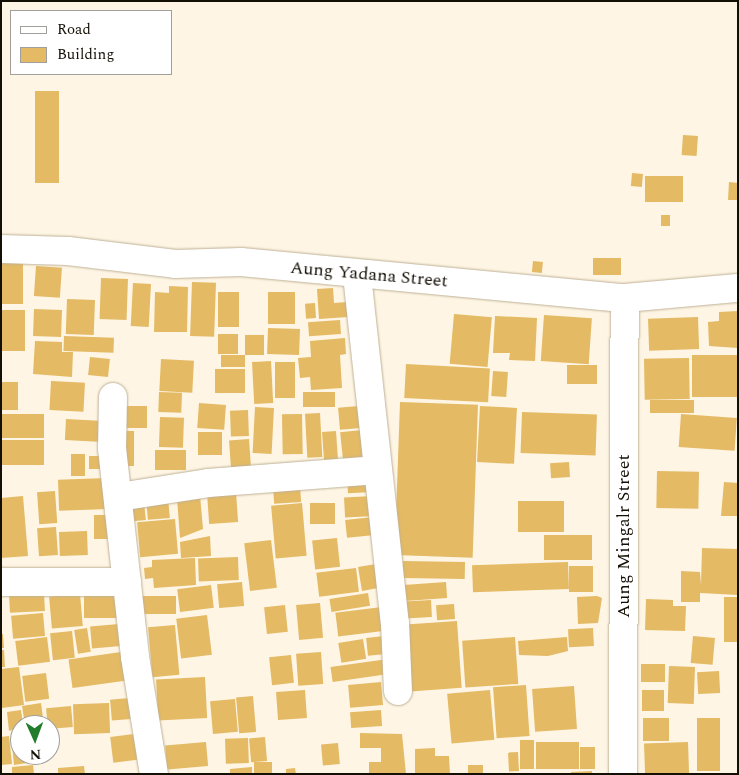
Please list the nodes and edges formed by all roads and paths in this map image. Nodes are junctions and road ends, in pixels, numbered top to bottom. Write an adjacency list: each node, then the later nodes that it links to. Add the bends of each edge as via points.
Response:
1 (1, 249): 2 (street, Aung Yadana Street, via 68,251 175,264 241,262)
2 (357, 275): 4 (street, Aung Yadana Street); 6 (street)
3 (738, 288): 4 (street, Aung Yadana Street)
4 (625, 298): 12 (street, Aung Mingalr Street)
5 (113, 397): 7 (street, via 112,448)
6 (378, 470): 7 (street, via 208,483); 10 (street)
7 (119, 497): 9 (street)
8 (1, 582): 9 (street)
9 (127, 582): 11 (street)
10 (398, 691)
11 (154, 774)
12 (623, 774)

